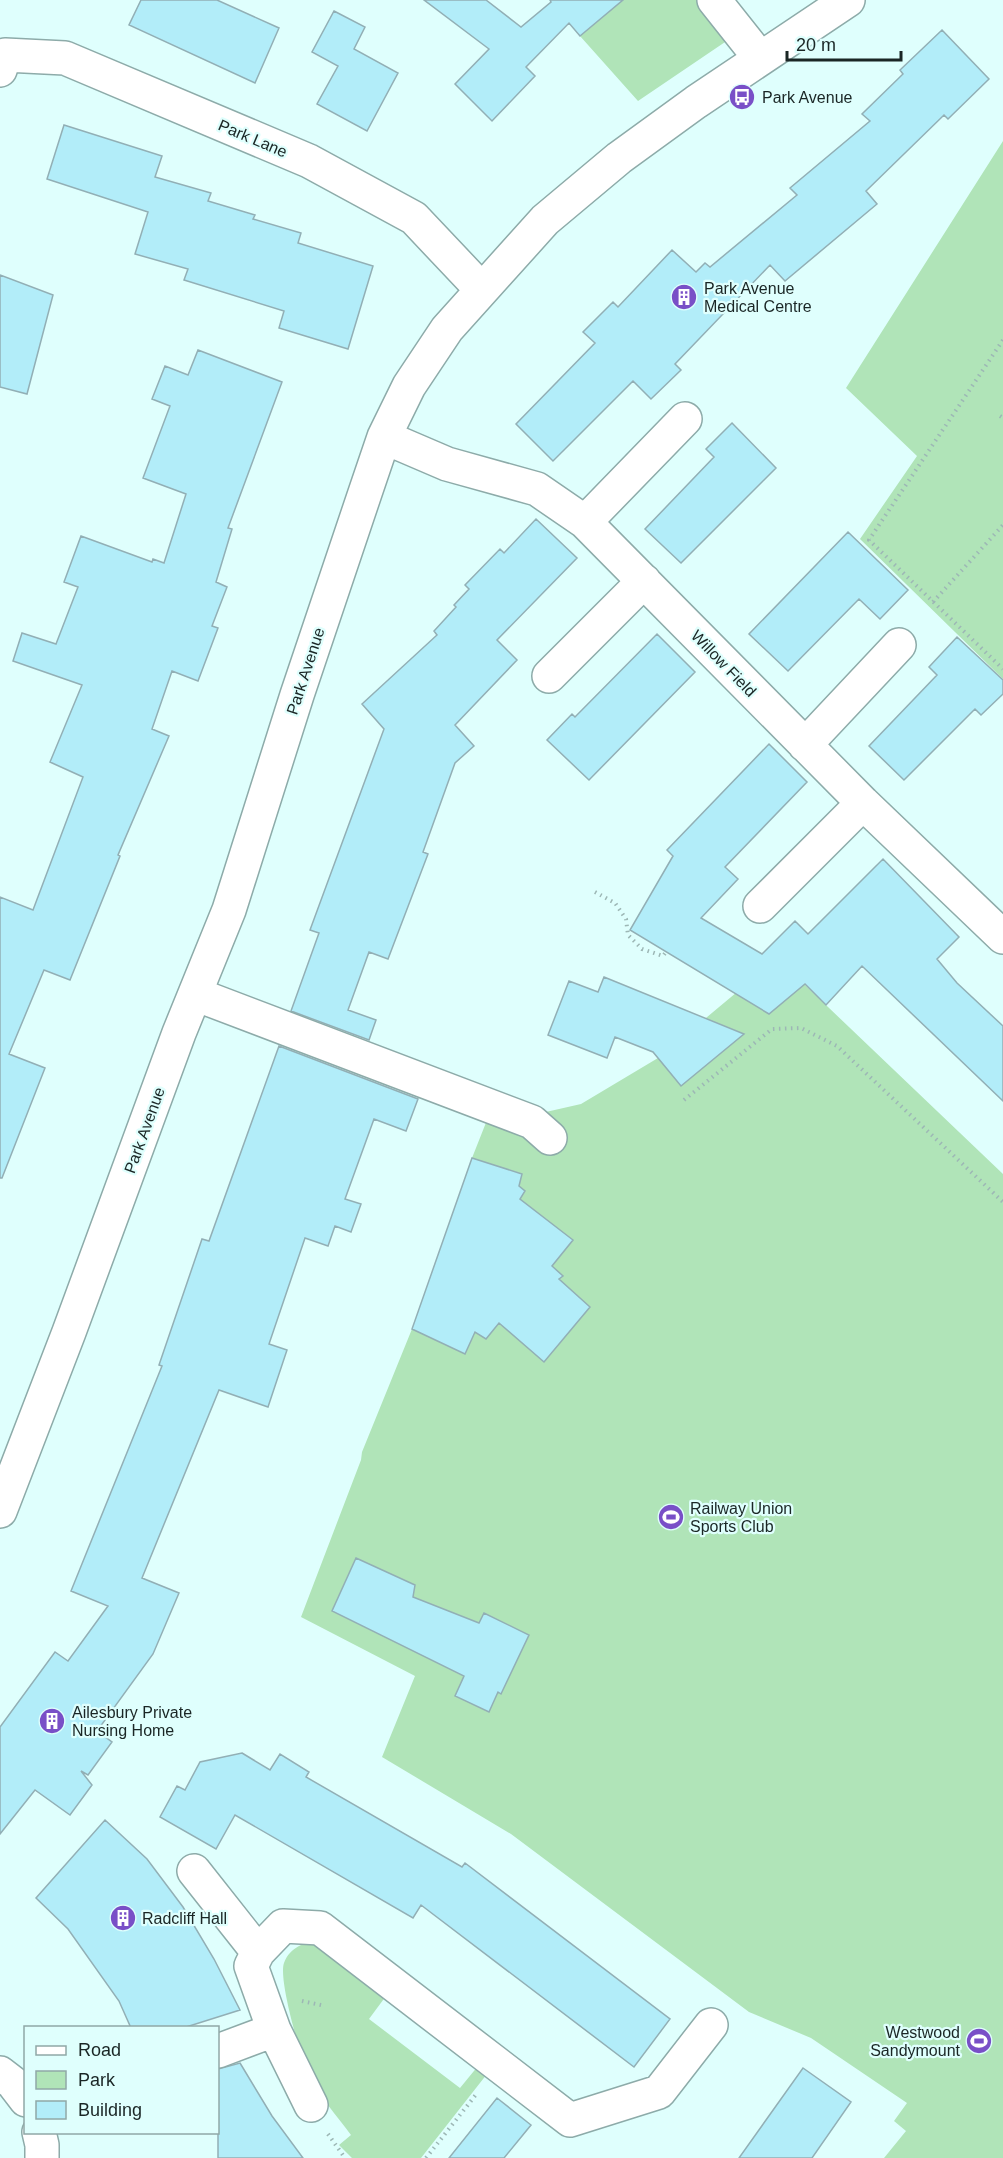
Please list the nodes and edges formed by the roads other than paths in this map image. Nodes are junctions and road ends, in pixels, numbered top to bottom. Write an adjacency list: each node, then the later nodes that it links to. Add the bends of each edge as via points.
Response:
1 (714, 0): 4 (street)
2 (848, 0): 4 (street, Park Avenue)
3 (2, 57): 5 (street, Park Lane, via 65,58 309,161 414,218)
4 (760, 58): 5 (street, Park Avenue, via 619,158 545,220)
5 (482, 290): 7 (street, Park Avenue, via 447,328 409,386)
6 (685, 418): 8 (street)
7 (384, 437): 8 (street, Willow Field, via 447,464 537,489); 16 (street, Park Avenue, via 229,910)
8 (585, 522): 9 (street, Willow Field)
9 (644, 581): 11 (street); 12 (street, Willow Field)
10 (899, 645): 12 (street)
11 (549, 676)
12 (805, 745): 13 (street, Willow Field)
13 (864, 803): 14 (street); 15 (street, Willow Field)
14 (760, 906)
15 (1003, 937)
16 (195, 994): 17 (street, via 532,1122); 18 (street, Park Avenue)
17 (550, 1138)
18 (0, 1511)
19 (194, 1871): 20 (street)
20 (258, 1952): 21 (street, via 283,1926 320,1928 570,2121 658,2092); 22 (street, via 251,1966)
21 (711, 2025)
22 (274, 2030): 23 (street); 26 (street)
23 (219, 2051)
24 (0, 2073): 25 (street)
25 (24, 2097)
26 (311, 2105)
27 (39, 2134): 28 (street)
28 (42, 2158)

